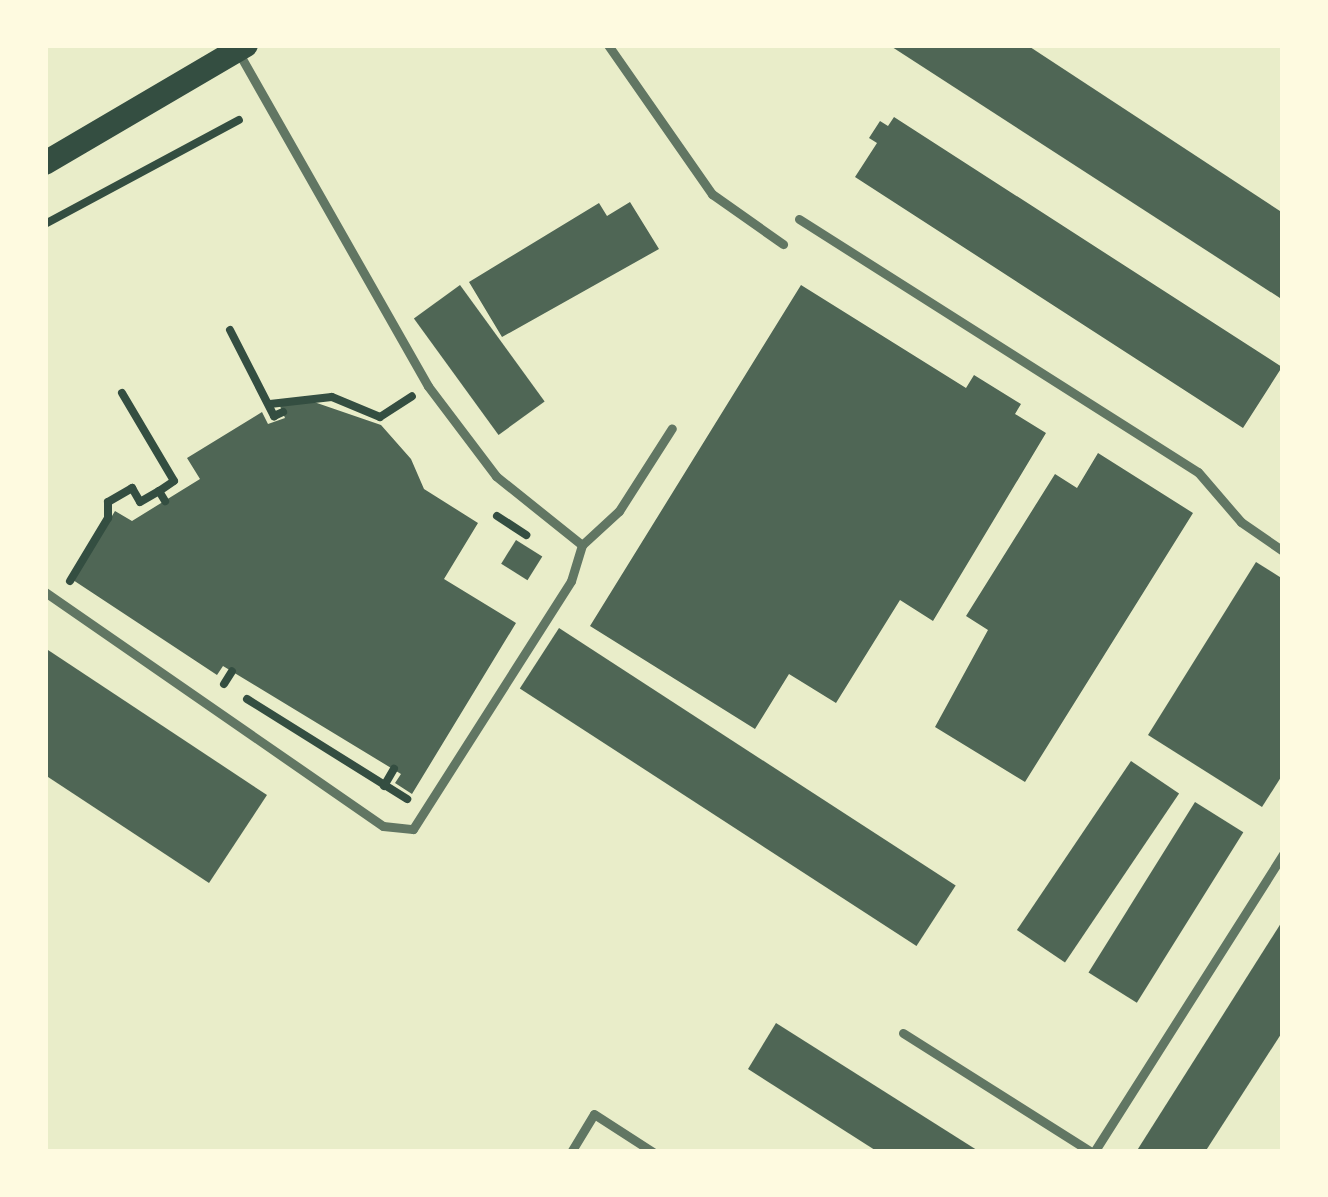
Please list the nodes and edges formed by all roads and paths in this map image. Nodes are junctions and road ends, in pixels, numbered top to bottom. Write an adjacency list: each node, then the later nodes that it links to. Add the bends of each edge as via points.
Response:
1 (608, 45): 7 (lane, via 712,194)
2 (242, 47): 4 (main road); 9 (lane)
3 (239, 120): 6 (path)
4 (45, 163)
5 (800, 219): 19 (lane, via 1198,472 1240,522)
6 (45, 224)
7 (783, 244)
8 (230, 330): 11 (path)
9 (428, 386): 11 (path, via 380,417 332,397); 18 (lane, via 496,476)
10 (122, 393): 14 (path, via 174,481)
11 (270, 404): 12 (path, via 274,416)
12 (283, 412)
13 (672, 428): 18 (lane, via 619,511)
14 (158, 490): 15 (path); 21 (path, via 140,502 132,488 108,502 108,518)
15 (165, 501)
16 (497, 516): 17 (path)
17 (534, 541)
18 (582, 545): 22 (lane, via 571,581 413,829 383,826)
19 (1283, 551)
20 (52, 575): 21 (path)
21 (68, 585): 23 (path)
22 (45, 592)
23 (87, 598)
24 (232, 671): 26 (path)
25 (205, 672): 26 (path)
26 (224, 684): 28 (path)
27 (394, 770): 28 (path)
28 (384, 786): 29 (path, via 411,800)
29 (416, 794)
30 (1283, 854): 34 (lane)
31 (903, 1033): 34 (lane)
32 (571, 1152): 33 (lane, via 594,1114)
33 (653, 1152)
34 (1092, 1152)

